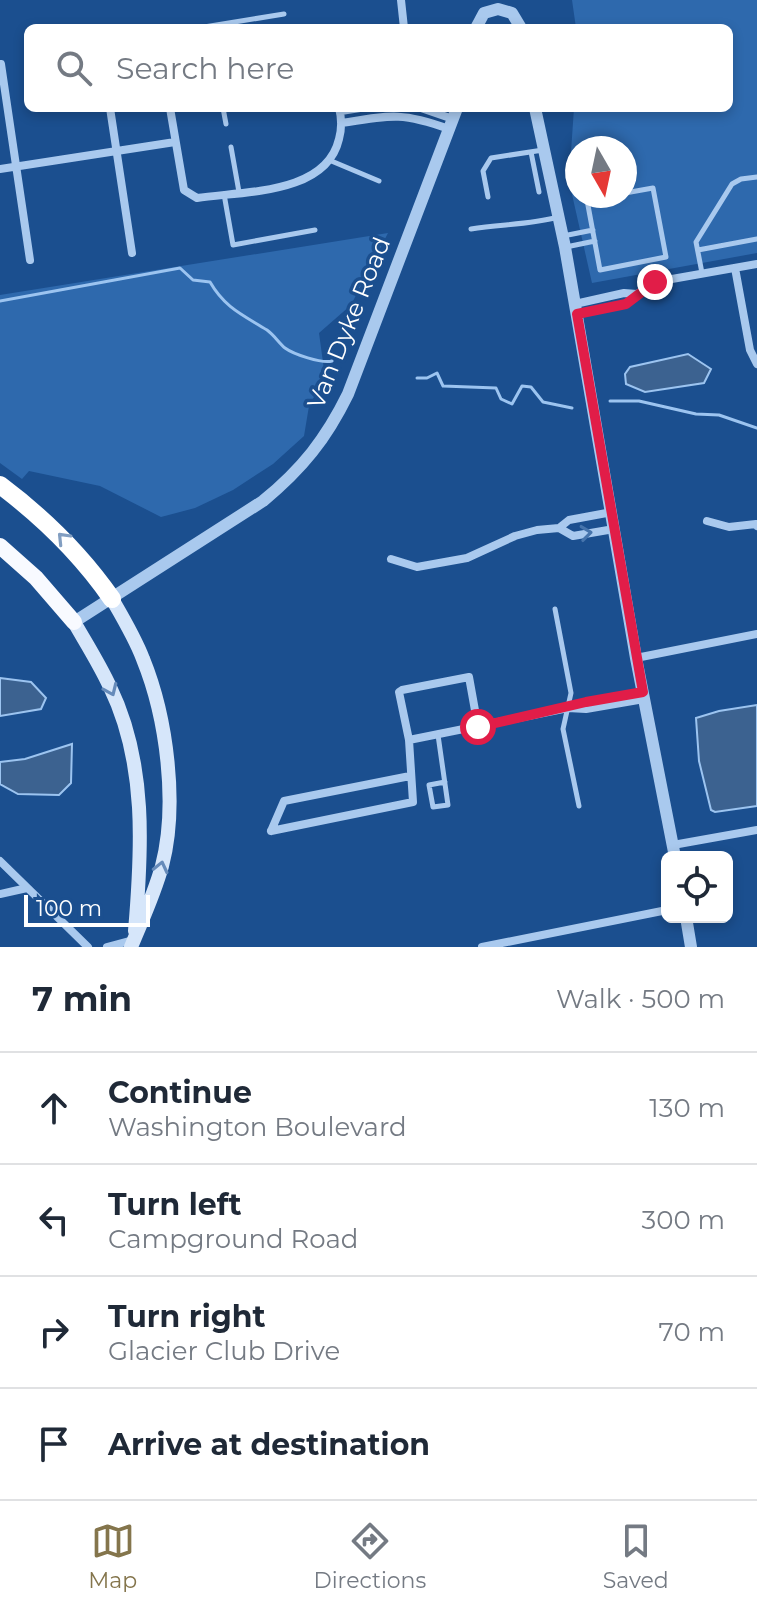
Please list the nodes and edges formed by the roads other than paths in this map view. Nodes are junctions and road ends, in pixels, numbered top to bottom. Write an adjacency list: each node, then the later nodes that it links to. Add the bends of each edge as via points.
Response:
1 (401, 0): 7 (street)
2 (514, 0): 5 (street)
3 (493, 5): 5 (street); 8 (street)
4 (284, 14): 6 (lane)
5 (519, 23)
6 (221, 24)
7 (404, 24)
8 (477, 24)
9 (1, 64): 24 (street)
10 (111, 112): 21 (street)
11 (171, 112): 19 (street)
12 (224, 112): 18 (lane)
13 (340, 112): 17 (street)
14 (433, 112): 16 (street)
15 (535, 112): 22 (street)
16 (453, 119): 17 (street, via 396,115); 60 (street, Van Dyke Road, via 348,394 314,453 263,501)
17 (342, 123): 23 (street)
18 (226, 124)
19 (175, 142): 21 (street); 31 (street, via 187,194 197,198)
20 (231, 147): 29 (lane)
21 (116, 151): 24 (street); 42 (street)
22 (538, 151): 30 (lane); 32 (lane, via 488,162 483,171); 34 (street)
23 (329, 160): 27 (lane); 29 (street, via 305,180)
24 (16, 166): 25 (street); 43 (street)
25 (0, 169)
26 (757, 177): 41 (lane, via 732,184 696,242)
27 (379, 181)
28 (637, 191): 39 (lane, via 653,188 666,257 600,270)
29 (239, 192): 31 (street)
30 (539, 192)
31 (224, 193): 36 (lane, via 233,245)
32 (488, 197)
33 (589, 208): 37 (lane)
34 (558, 217): 35 (lane); 40 (street)
35 (471, 229)
36 (315, 230)
37 (593, 230): 39 (lane); 40 (lane)
38 (757, 239): 41 (lane)
39 (595, 241): 40 (lane)
40 (564, 242): 50 (street)
41 (698, 250): 46 (lane)
42 (132, 253)
43 (30, 260)
44 (757, 264): 45 (street)
45 (735, 268): 46 (street); 51 (street)
46 (702, 274): 47 (street, via 655,282)
47 (637, 294): 48 (street); 49 (street, via 626,304)
48 (603, 298): 49 (street); 50 (street)
49 (605, 308): 50 (street)
50 (576, 309): 53 (street)
51 (757, 364)
52 (0, 485): 60 (highway, one-way to 52, via 57,531)
53 (612, 512): 56 (street, via 569,520); 57 (street)
54 (707, 521): 55 (street)
55 (757, 526)
56 (559, 528): 57 (street, one-way to 57, via 573,536); 59 (street, via 515,536 467,558 417,567)
57 (614, 529): 64 (street)
58 (0, 546): 62 (highway)
59 (391, 559)
60 (112, 599): 62 (street, Van Dyke Road); 81 (main road, one-way to 60, via 163,862 168,772 150,679)
61 (555, 609): 66 (lane, via 571,693)
62 (74, 622): 81 (main road, one-way to 81, via 111,688 136,774 141,820)
63 (757, 634): 64 (street)
64 (636, 658): 65 (street)
65 (644, 696): 66 (street); 74 (street)
66 (568, 708): 67 (street); 72 (lane, via 563,729)
67 (478, 727): 68 (street); 69 (street, via 469,677 399,692)
68 (438, 735): 69 (street); 71 (lane)
69 (409, 740): 70 (street)
70 (410, 776): 70 (street, via 413,802 271,831 284,801)
71 (445, 782): 71 (lane, via 448,805 433,807 429,785)
72 (579, 806)
73 (757, 830): 74 (street)
74 (674, 851)
75 (0, 861): 76 (street)
76 (27, 888): 77 (street); 82 (street)
77 (0, 894)
78 (661, 911): 80 (street)
79 (687, 923): 86 (street)
80 (539, 935): 84 (street); 85 (street)
81 (133, 943): 83 (street)
82 (88, 947)
83 (107, 947)
84 (482, 947)
85 (541, 947)
86 (691, 947)

